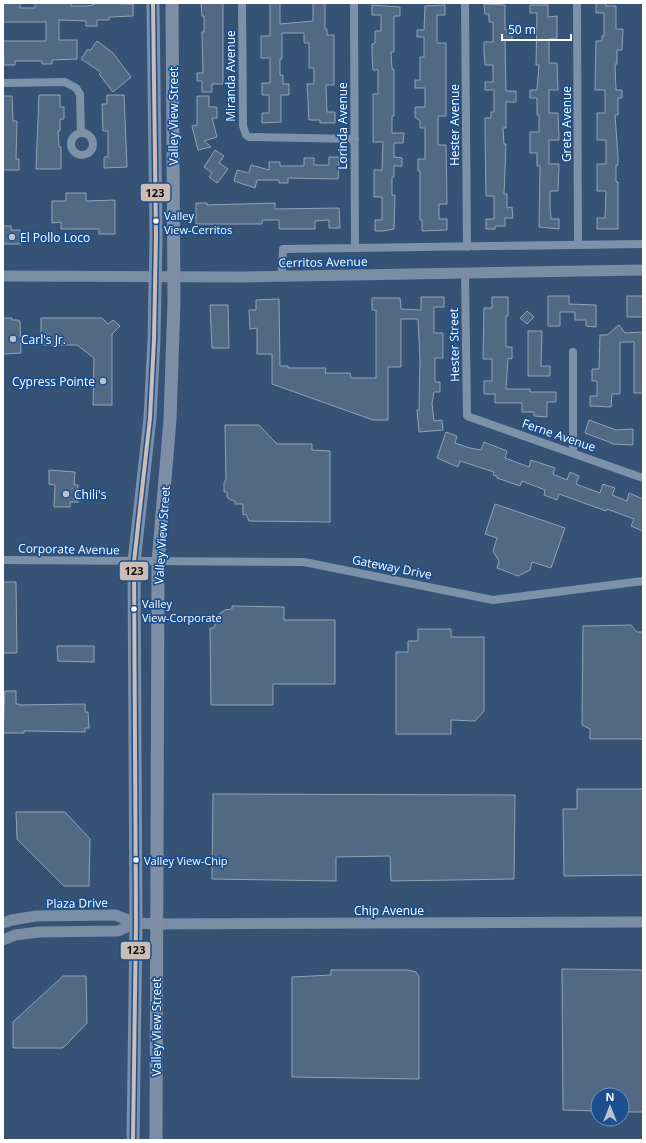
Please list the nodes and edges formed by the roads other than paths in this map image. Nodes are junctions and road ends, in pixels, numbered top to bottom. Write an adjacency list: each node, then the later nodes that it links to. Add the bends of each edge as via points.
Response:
1 (152, 3): 17 (main road, Valley View Street)
2 (172, 3): 18 (main road, Valley View Street)
3 (242, 3): 9 (street, Miranda Avenue, via 243,126 246,135)
4 (354, 3): 9 (street, Lorinda Avenue)
5 (465, 3): 12 (street, Hester Avenue)
6 (577, 3): 11 (street, Greta Avenue)
7 (3, 82): 8 (street, via 64,82 76,88 81,101)
8 (81, 133)
9 (355, 139): 13 (street, Lorinda Avenue)
10 (643, 244): 11 (street)
11 (578, 245): 12 (street)
12 (467, 247): 13 (street)
13 (356, 248): 19 (street, via 283,249)
14 (643, 270): 15 (street, Cerritos Avenue)
15 (465, 273): 19 (street, Cerritos Avenue); 21 (street, Hester Street)
16 (3, 276): 17 (street, Cerritos Avenue)
17 (155, 276): 18 (street, Cerritos Avenue); 25 (main road, Valley View Street, via 150,418)
18 (173, 276): 19 (street, Cerritos Avenue); 26 (main road, Valley View Street, via 170,420)
19 (282, 276)
20 (573, 352): 22 (street)
21 (467, 416): 22 (street, Ferne Avenue)
22 (573, 452): 23 (street, Ferne Avenue)
23 (643, 478)
24 (3, 560): 25 (street, Corporate Avenue)
25 (134, 562): 26 (street, Gateway Drive); 30 (main road, Valley View Street)
26 (158, 562): 27 (street, Gateway Drive, via 304,562 493,600); 31 (main road, Valley View Street)
27 (643, 581)
28 (643, 922): 31 (street, Chip Avenue)
29 (3, 923): 30 (street, Plaza Drive, via 36,916 115,916)
30 (136, 923): 31 (street, Chip Avenue); 32 (street, via 118,931 39,932 15,935); 33 (main road, Valley View Street)
31 (156, 924): 34 (main road, Valley View Street)
32 (3, 940)
33 (133, 1140)
34 (156, 1140)

